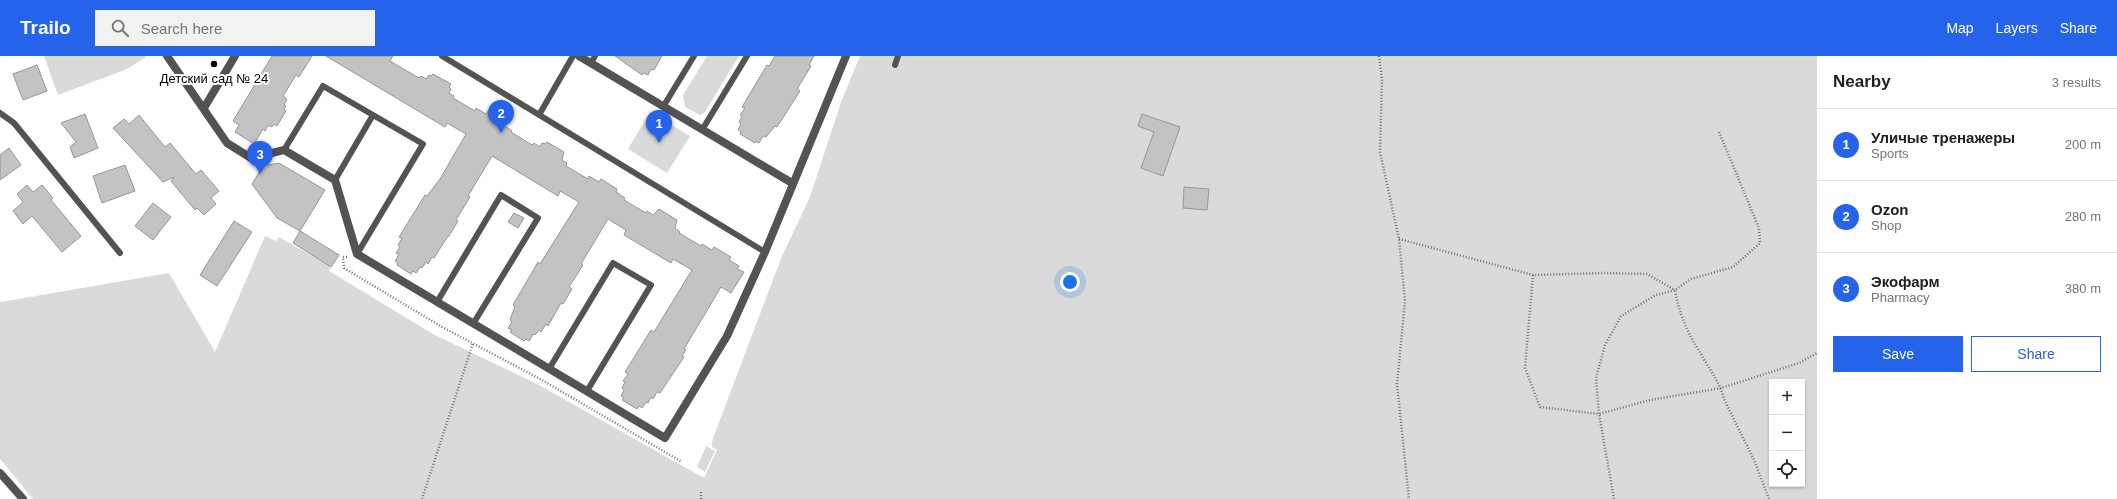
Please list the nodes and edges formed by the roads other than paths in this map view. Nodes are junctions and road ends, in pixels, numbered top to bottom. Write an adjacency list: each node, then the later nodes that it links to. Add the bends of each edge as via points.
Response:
1 (167, 56): 13 (street)
2 (235, 56): 13 (street)
3 (442, 56): 16 (lane)
4 (574, 56): 16 (lane)
5 (579, 56): 10 (street)
6 (694, 56): 12 (lane)
7 (746, 56): 17 (lane)
8 (846, 56): 20 (street)
9 (898, 56): 11 (lane)
10 (593, 60): 12 (street)
11 (895, 65)
12 (664, 107): 17 (street)
13 (204, 108): 18 (street, via 227,143 252,158)
14 (0, 113): 22 (lane, via 14,123)
15 (373, 115): 18 (lane, via 323,86); 19 (lane); 23 (lane, via 422,144)
16 (539, 115): 21 (lane)
17 (702, 130): 20 (street)
18 (284, 150): 19 (street)
19 (335, 180): 23 (street)
20 (792, 184): 21 (street)
21 (765, 252): 27 (street, via 727,336 665,438)
22 (120, 253)
23 (357, 254): 24 (street)
24 (437, 302): 25 (street); 25 (lane, via 501,196 538,218)
25 (473, 324): 26 (street)
26 (549, 369): 27 (street); 27 (lane, via 613,263 651,285)
27 (587, 391)
28 (0, 472): 29 (street)
29 (23, 499)

